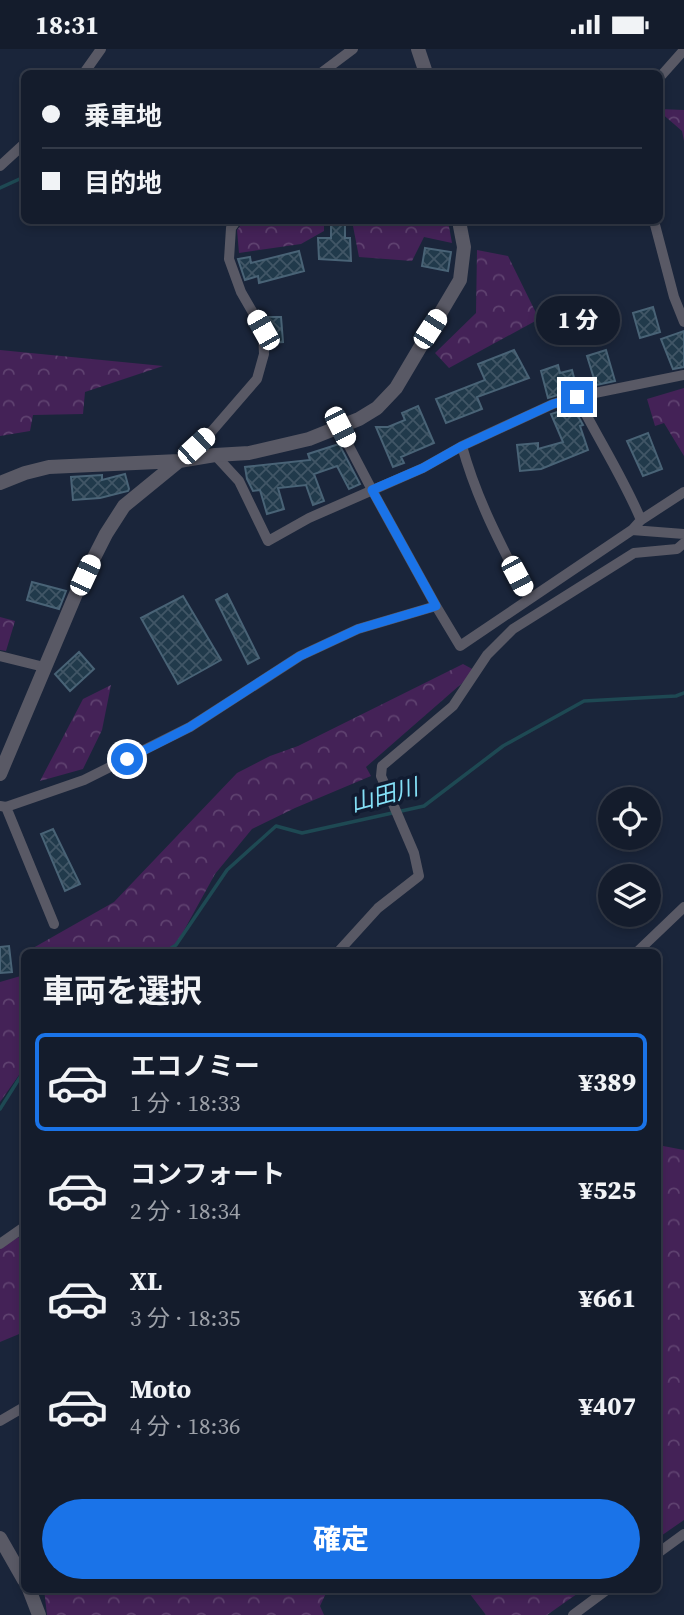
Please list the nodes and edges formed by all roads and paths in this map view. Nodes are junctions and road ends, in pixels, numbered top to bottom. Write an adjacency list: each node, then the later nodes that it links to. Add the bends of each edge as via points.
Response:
1 (101, 49): 5 (street)
2 (353, 49): 6 (street)
3 (418, 49): 7 (street)
4 (684, 50): 8 (street)
5 (86, 70)
6 (325, 70)
7 (425, 70)
8 (663, 73)
9 (21, 147): 10 (street)
10 (0, 166)
11 (234, 224): 20 (street, via 229,259 263,330 264,354 257,379)
12 (460, 224): 17 (street, via 464,247 460,280 448,301 396,388 377,408)
13 (655, 224): 14 (street)
14 (684, 322)
15 (684, 375): 16 (street)
16 (577, 397): 18 (street); 24 (street)
17 (340, 427): 19 (street, via 261,450); 22 (street)
18 (462, 446): 22 (street); 28 (street, via 493,531)
19 (215, 455): 20 (street); 22 (street, via 239,481 268,541)
20 (179, 461): 21 (street, via 49,467); 31 (street, via 118,515 91,561)
21 (0, 483)
22 (372, 490): 29 (street)
23 (684, 492): 24 (street)
24 (641, 520): 25 (street)
25 (632, 530): 26 (street); 28 (street)
26 (684, 534)
27 (684, 543): 36 (street, via 677,549 634,553 513,629 487,655 453,706 382,766 381,776 419,876 377,908)
28 (529, 599): 29 (street, via 460,646)
29 (436, 606): 33 (street, via 358,629 300,656 190,727 85,780)
30 (0, 656): 31 (street)
31 (44, 667): 32 (street)
32 (0, 774)
33 (3, 806): 35 (street)
34 (684, 907): 37 (street)
35 (54, 924)
36 (341, 949)
37 (640, 949)
38 (21, 1229): 39 (street)
39 (0, 1244)
40 (21, 1409): 41 (street)
41 (0, 1421)
42 (684, 1534): 44 (street)
43 (0, 1538): 45 (street)
44 (661, 1551)
45 (21, 1575)
46 (31, 1593): 48 (street)
47 (603, 1593): 49 (street)
48 (39, 1615)
49 (573, 1615)

